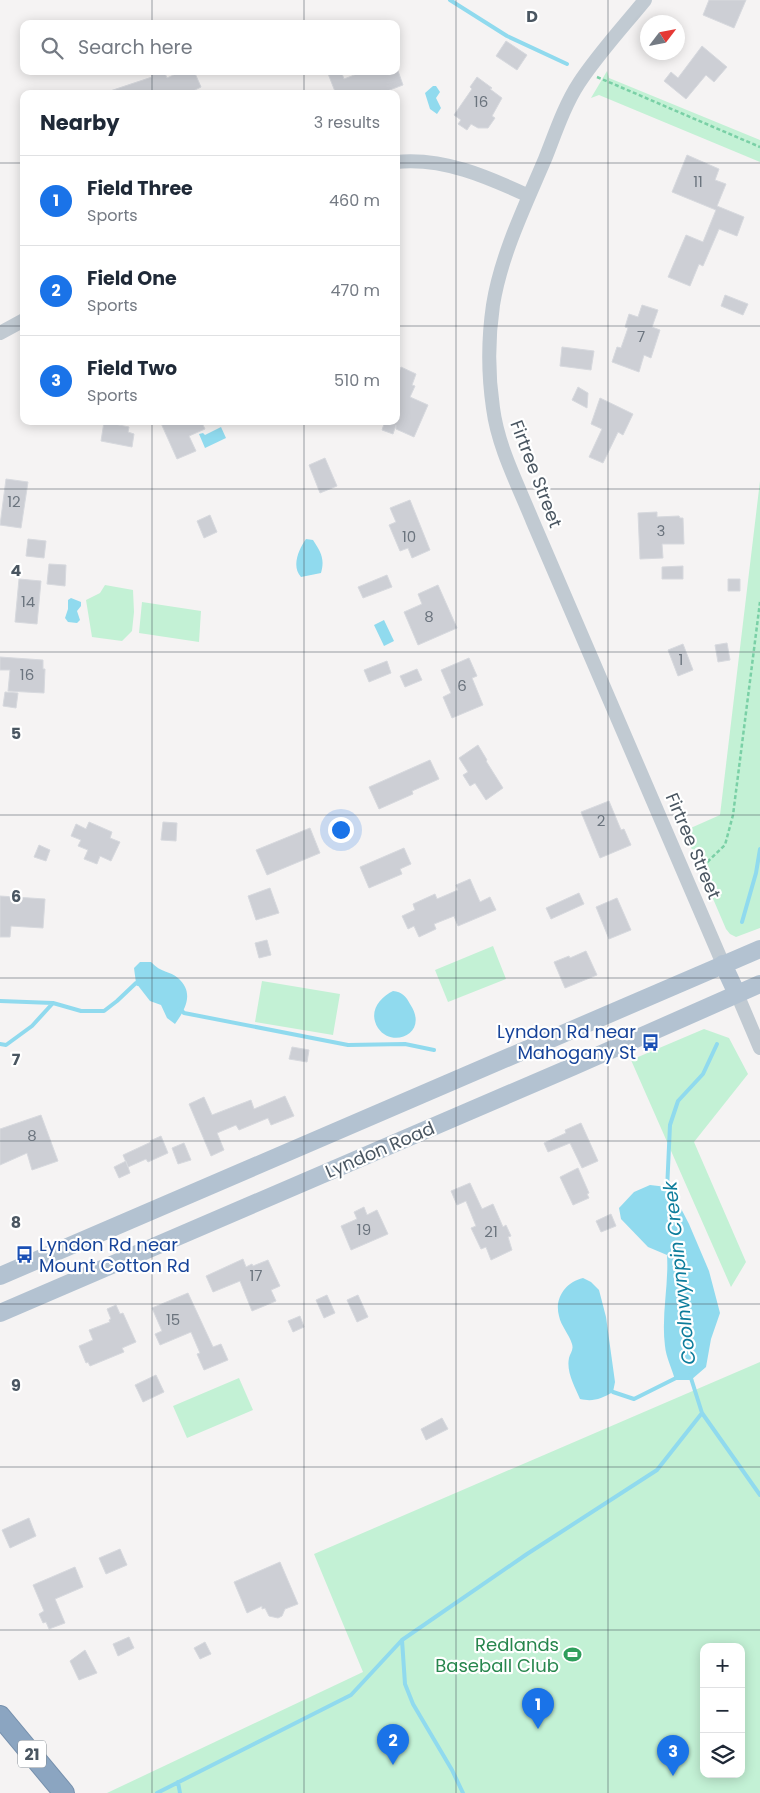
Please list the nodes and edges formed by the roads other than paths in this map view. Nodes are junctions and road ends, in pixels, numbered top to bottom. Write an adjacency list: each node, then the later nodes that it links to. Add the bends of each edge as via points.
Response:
1 (644, 0): 3 (street, Firtree Street, via 571,97)
2 (400, 162): 3 (street, via 430,162 460,168)
3 (529, 196): 7 (street, Firtree Street, via 504,263 493,306 489,358 498,435 536,531)
4 (20, 322): 5 (street)
5 (0, 333)
6 (760, 949): 7 (main road, Lyndon Road)
7 (723, 964): 9 (main road); 11 (main road, Lyndon Road)
8 (760, 984): 9 (main road, Lyndon Road)
9 (737, 994): 10 (street); 12 (main road, Lyndon Road)
10 (760, 1048)
11 (0, 1276)
12 (0, 1314)
13 (0, 1716): 14 (highway, 21)
14 (64, 1793)

